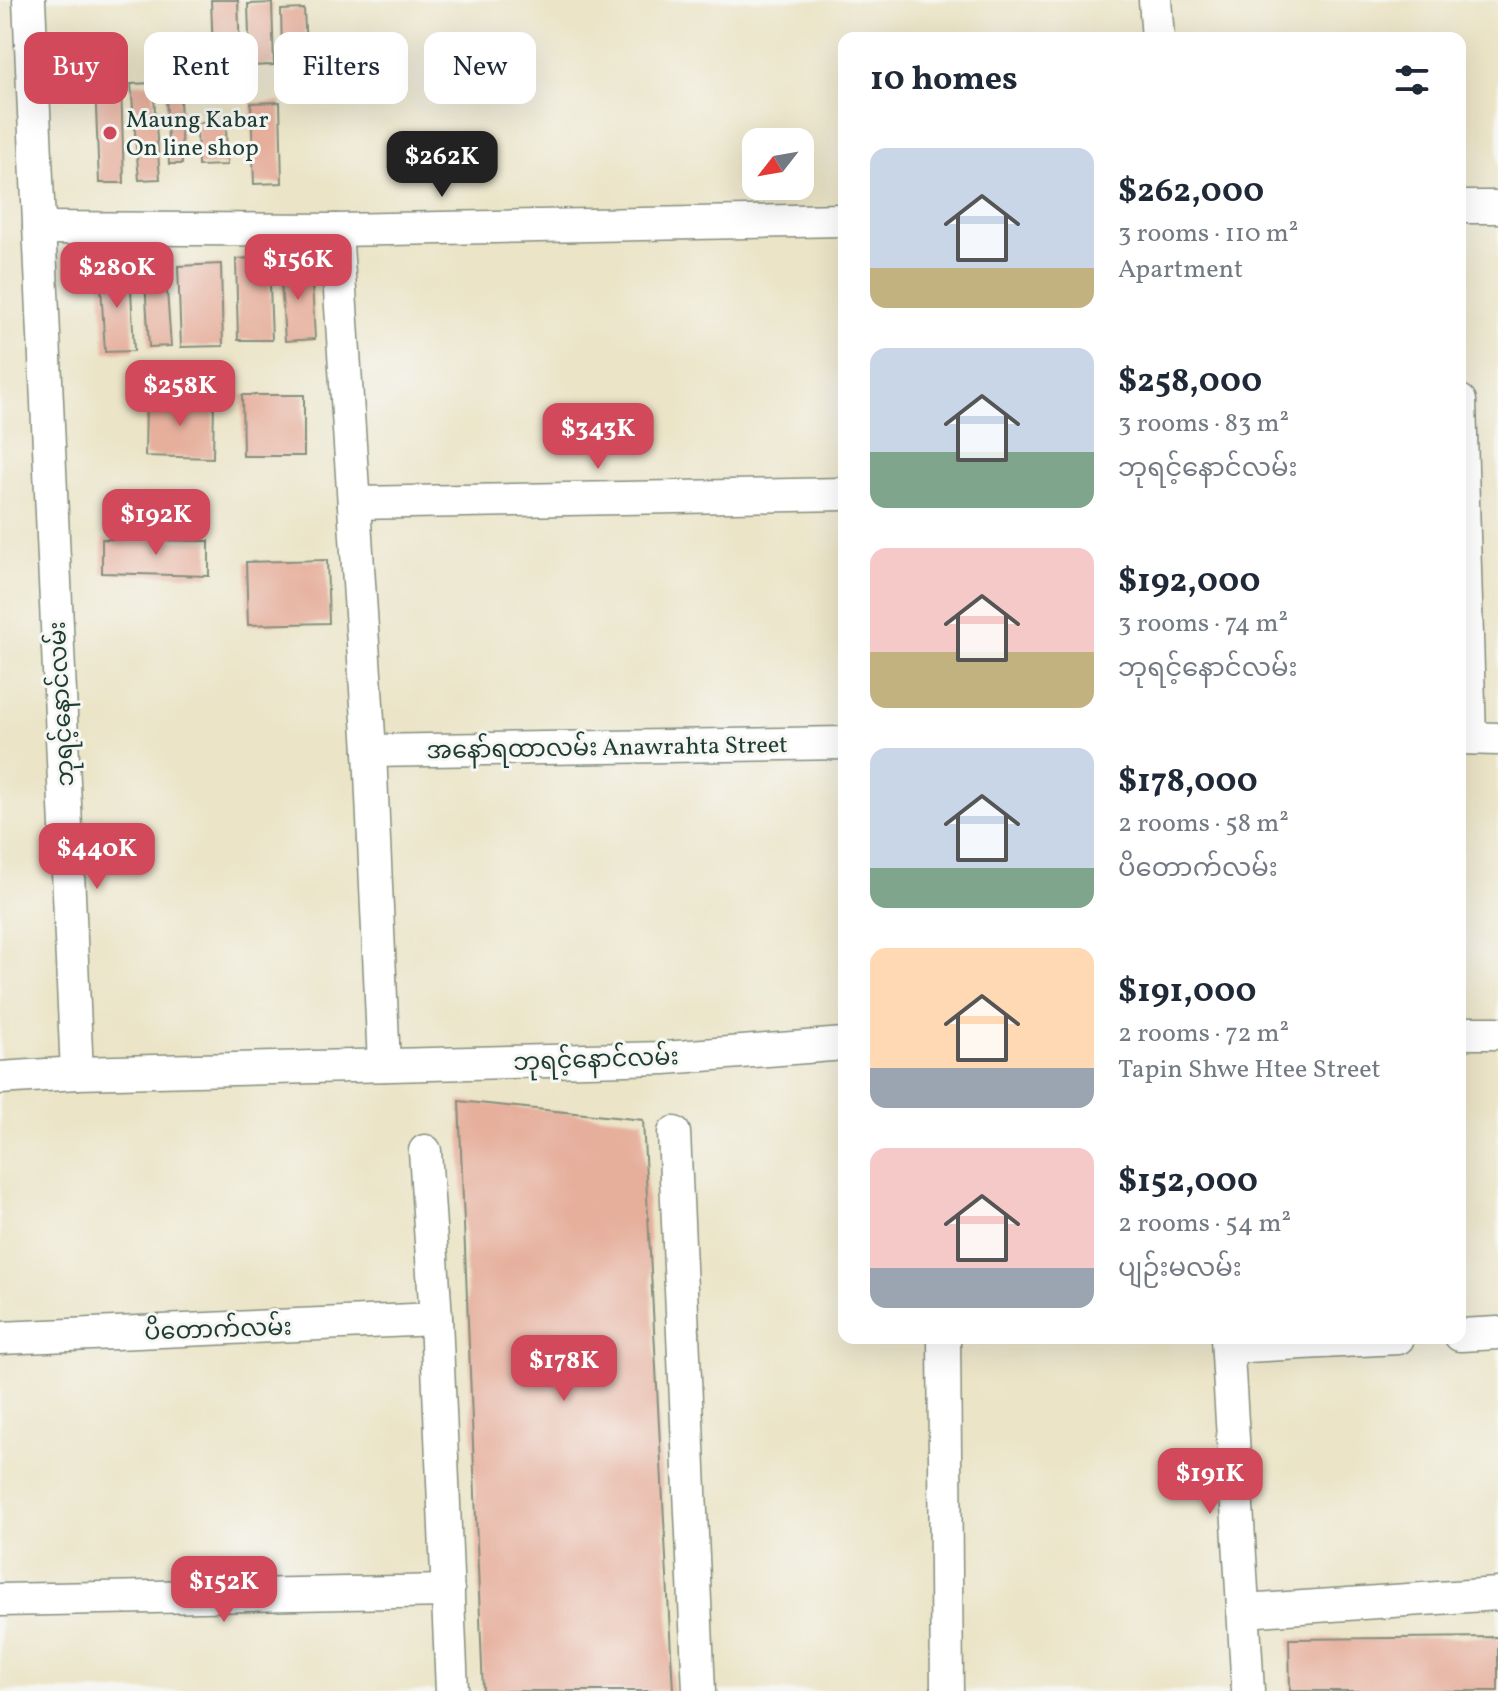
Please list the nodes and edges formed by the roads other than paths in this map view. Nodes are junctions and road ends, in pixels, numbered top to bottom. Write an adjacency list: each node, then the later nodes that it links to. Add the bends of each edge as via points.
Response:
1 (29, 0): 7 (street, ဘုရင့်နောင်လမ်း)
2 (1155, 0): 3 (street)
3 (1158, 32)
4 (1466, 207): 5 (street)
5 (1498, 207)
6 (838, 220): 8 (street)
7 (39, 228): 8 (street); 19 (street, ဘုရင့်နောင်လမ်း)
8 (336, 230): 10 (street)
9 (838, 494): 10 (street)
10 (354, 503): 14 (street)
11 (1466, 527): 12 (street)
12 (1476, 738)
13 (838, 743): 14 (street, အနော်ရထာလမ်း Anawrahta Street)
14 (370, 751): 18 (street)
15 (1466, 1033): 16 (street)
16 (1498, 1033)
17 (838, 1044): 18 (street, ဘုရင့်နောင်လမ်း, via 665,1058)
18 (384, 1065): 19 (street, ဘုရင့်နောင်လမ်း)
19 (77, 1073): 20 (street)
20 (0, 1078)
21 (674, 1133): 34 (street)
22 (425, 1151): 23 (street)
23 (436, 1319): 26 (street, ပိတောက်လမ်း); 29 (street)
24 (1498, 1333): 25 (street)
25 (1466, 1335)
26 (0, 1338)
27 (944, 1344): 35 (street)
28 (1227, 1344): 32 (street)
29 (448, 1591): 31 (street); 33 (street)
30 (1498, 1594): 32 (street)
31 (0, 1600)
32 (1243, 1611): 36 (street)
33 (452, 1691)
34 (699, 1691)
35 (947, 1691)
36 (1248, 1691)

